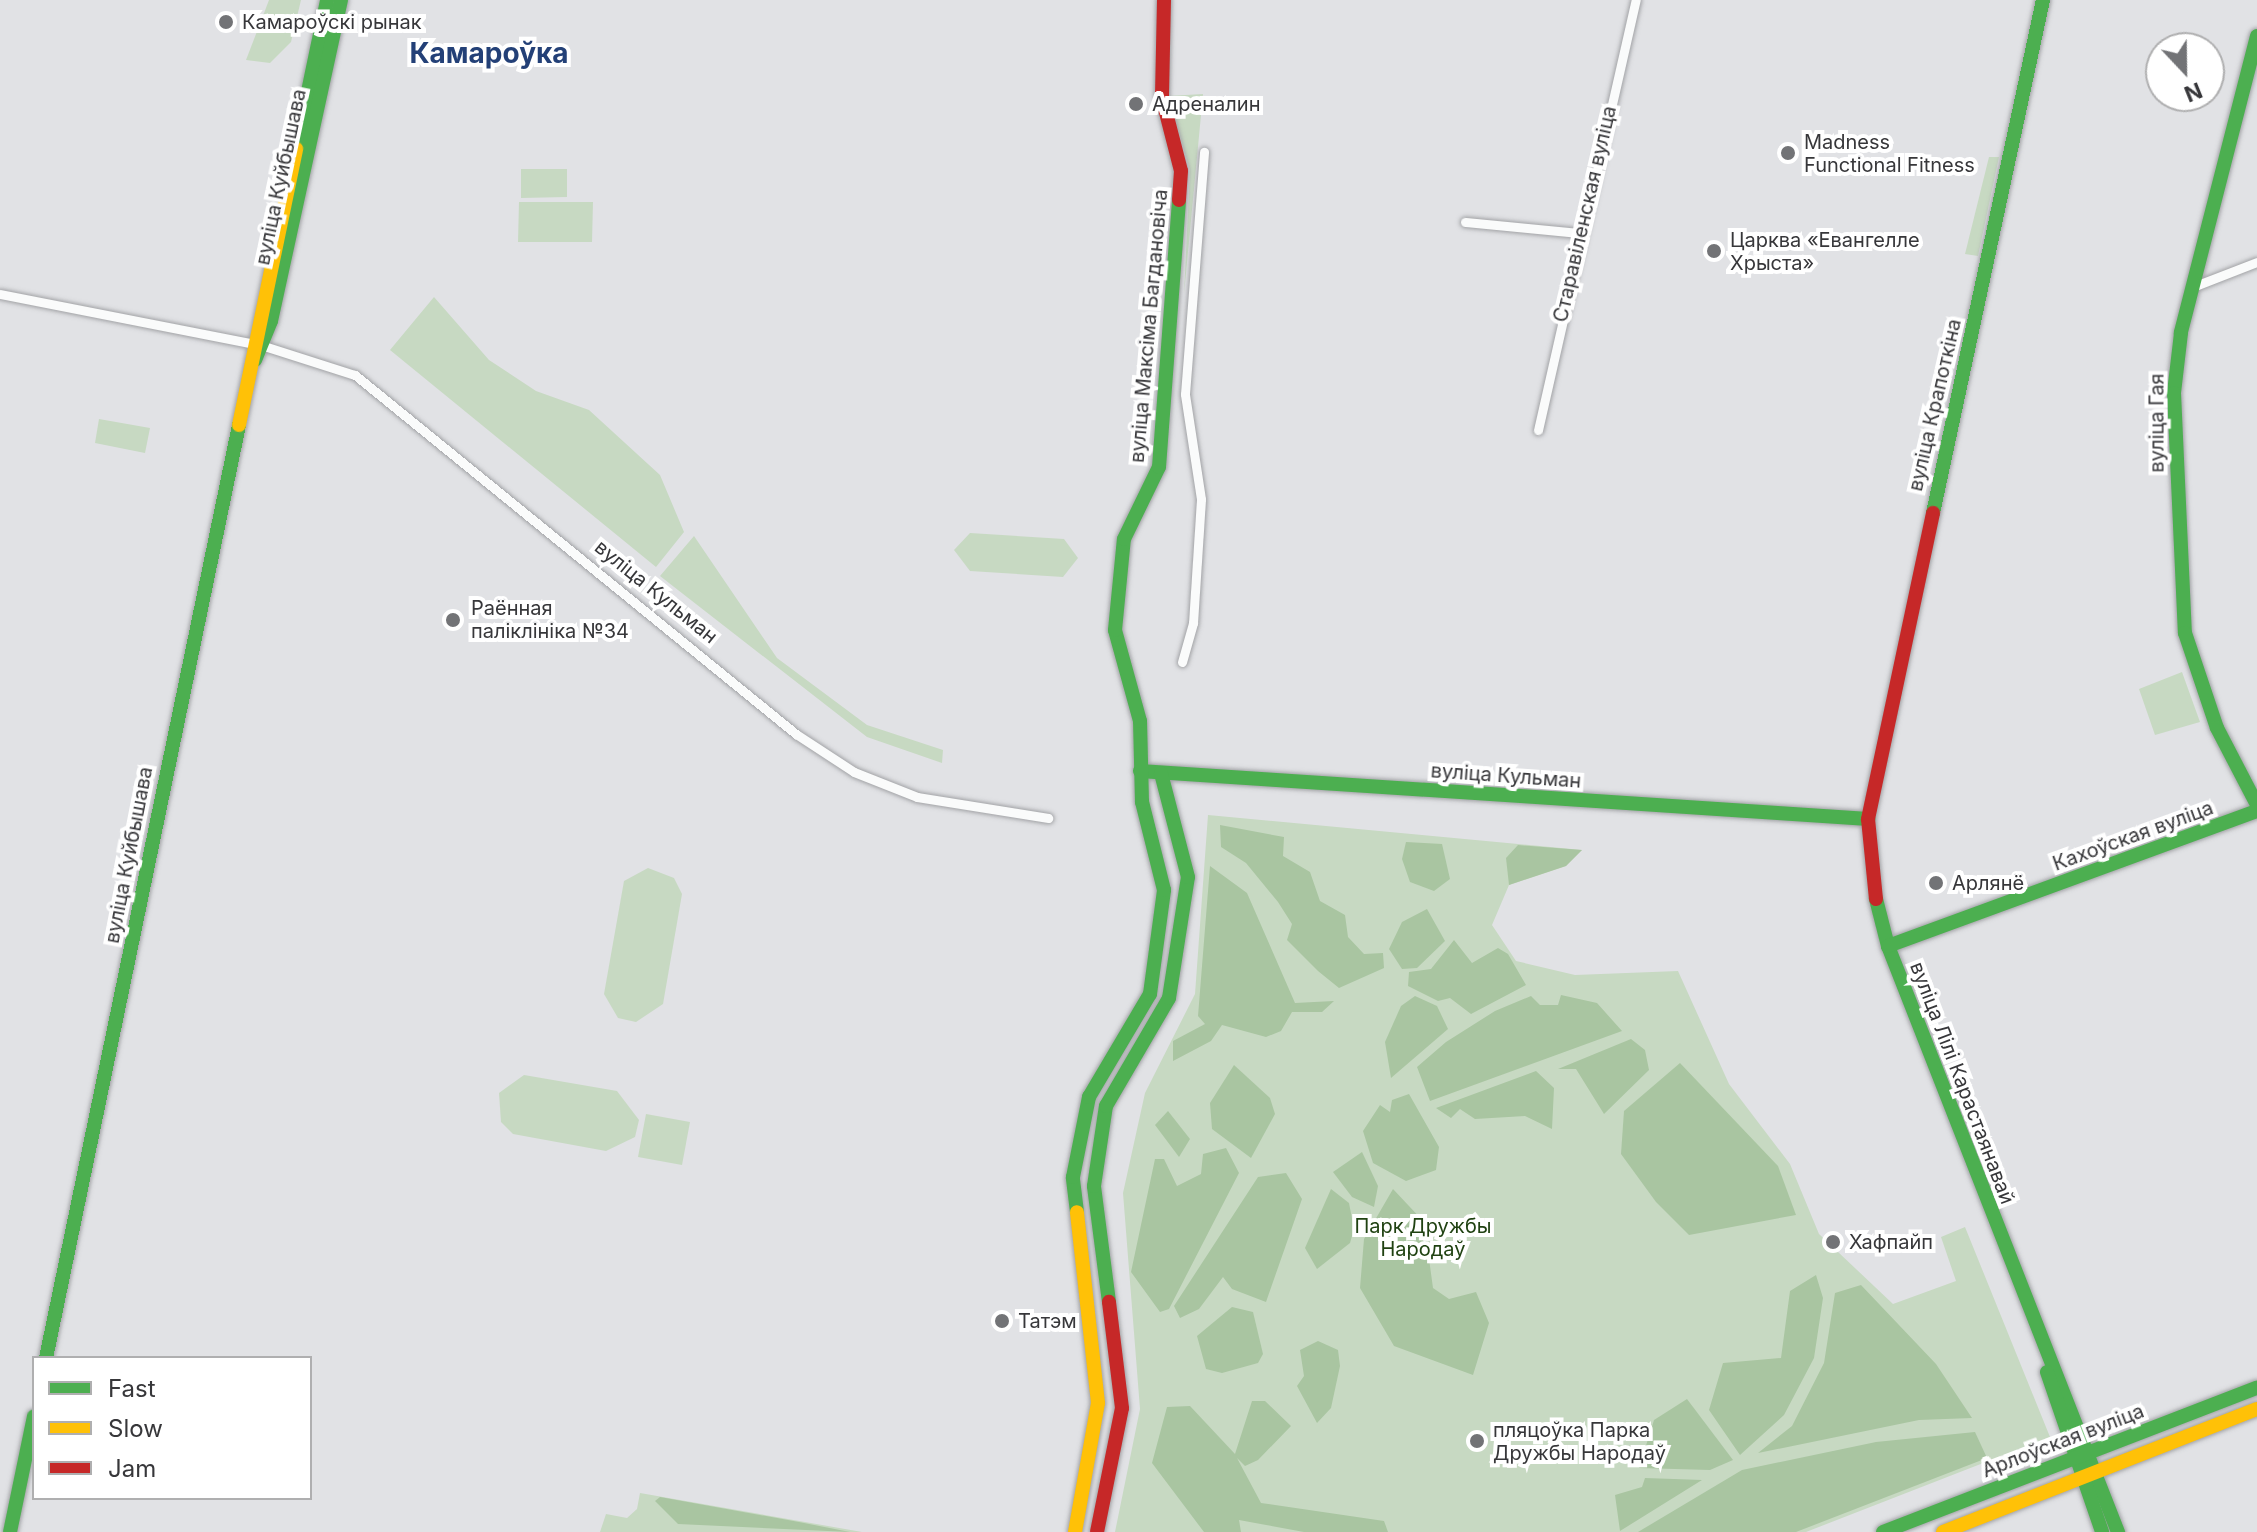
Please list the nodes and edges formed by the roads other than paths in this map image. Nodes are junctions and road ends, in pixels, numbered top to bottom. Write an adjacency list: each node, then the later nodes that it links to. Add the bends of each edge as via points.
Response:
1 (327, 0): 13 (main road, вуліца Куйбышава)
2 (341, 0): 13 (main road, вуліца Куйбышава)
3 (1164, 0): 16 (main road, вуліца Максіма Багдановіча, via 1162,97 1181,171 1163,434 1159,467 1124,539 1115,630 1143,735)
4 (1636, 0): 9 (street, Старавіленская вуліца)
5 (2043, 0): 21 (main road, вуліца Крапоткіна)
6 (2257, 36): 11 (main road, вуліца Гая)
7 (1204, 152): 15 (street, вуліца Максіма Багдановіча, via 1186,412 1201,499 1193,623)
8 (1465, 222): 9 (street)
9 (1579, 233): 14 (street, Старавіленская вуліца)
10 (2257, 262): 11 (street)
11 (2195, 286): 18 (main road, вуліца Гая, via 2174,393 2183,613 2217,728)
12 (0, 294): 13 (street, вуліца Кульман)
13 (259, 345): 20 (street, вуліца Кульман, via 355,375 796,734 854,772 917,797); 23 (main road, вуліца Куйбышава)
14 (1538, 430)
15 (1182, 662)
16 (1140, 771): 17 (main road, вуліца Кульман); 30 (main road, вуліца Максіма Багдановіча, via 1164,890 1150,994 1089,1097 1073,1177 1098,1403)
17 (1161, 773): 21 (main road, вуліца Кульман); 31 (main road, via 1189,866 1169,998 1106,1106 1094,1186 1122,1408)
18 (2257, 805)
19 (2257, 811): 22 (main road, Кахоўская вуліца)
20 (1048, 818)
21 (1868, 819): 22 (main road, вуліца Лілі Карастаянавай, via 1874,890)
22 (1888, 946): 27 (main road, вуліца Лілі Карастаянавай)
23 (46, 1356)
24 (2257, 1388): 27 (main road, Арлоўская вуліца)
25 (2257, 1409): 28 (main road, Арлоўская вуліца)
26 (32, 1426): 29 (main road)
27 (2080, 1455): 28 (main road, вуліца Лілі Карастаянавай); 32 (main road, Арлоўская вуліца)
28 (2088, 1475): 33 (main road, Арлоўская вуліца); 34 (main road, вуліца Лілі Карастаянавай); 35 (main road, вуліца Лілі Карастаянавай)
29 (10, 1532)
30 (1075, 1532)
31 (1097, 1532)
32 (1883, 1532)
33 (1943, 1532)
34 (2102, 1532)
35 (2118, 1532)

